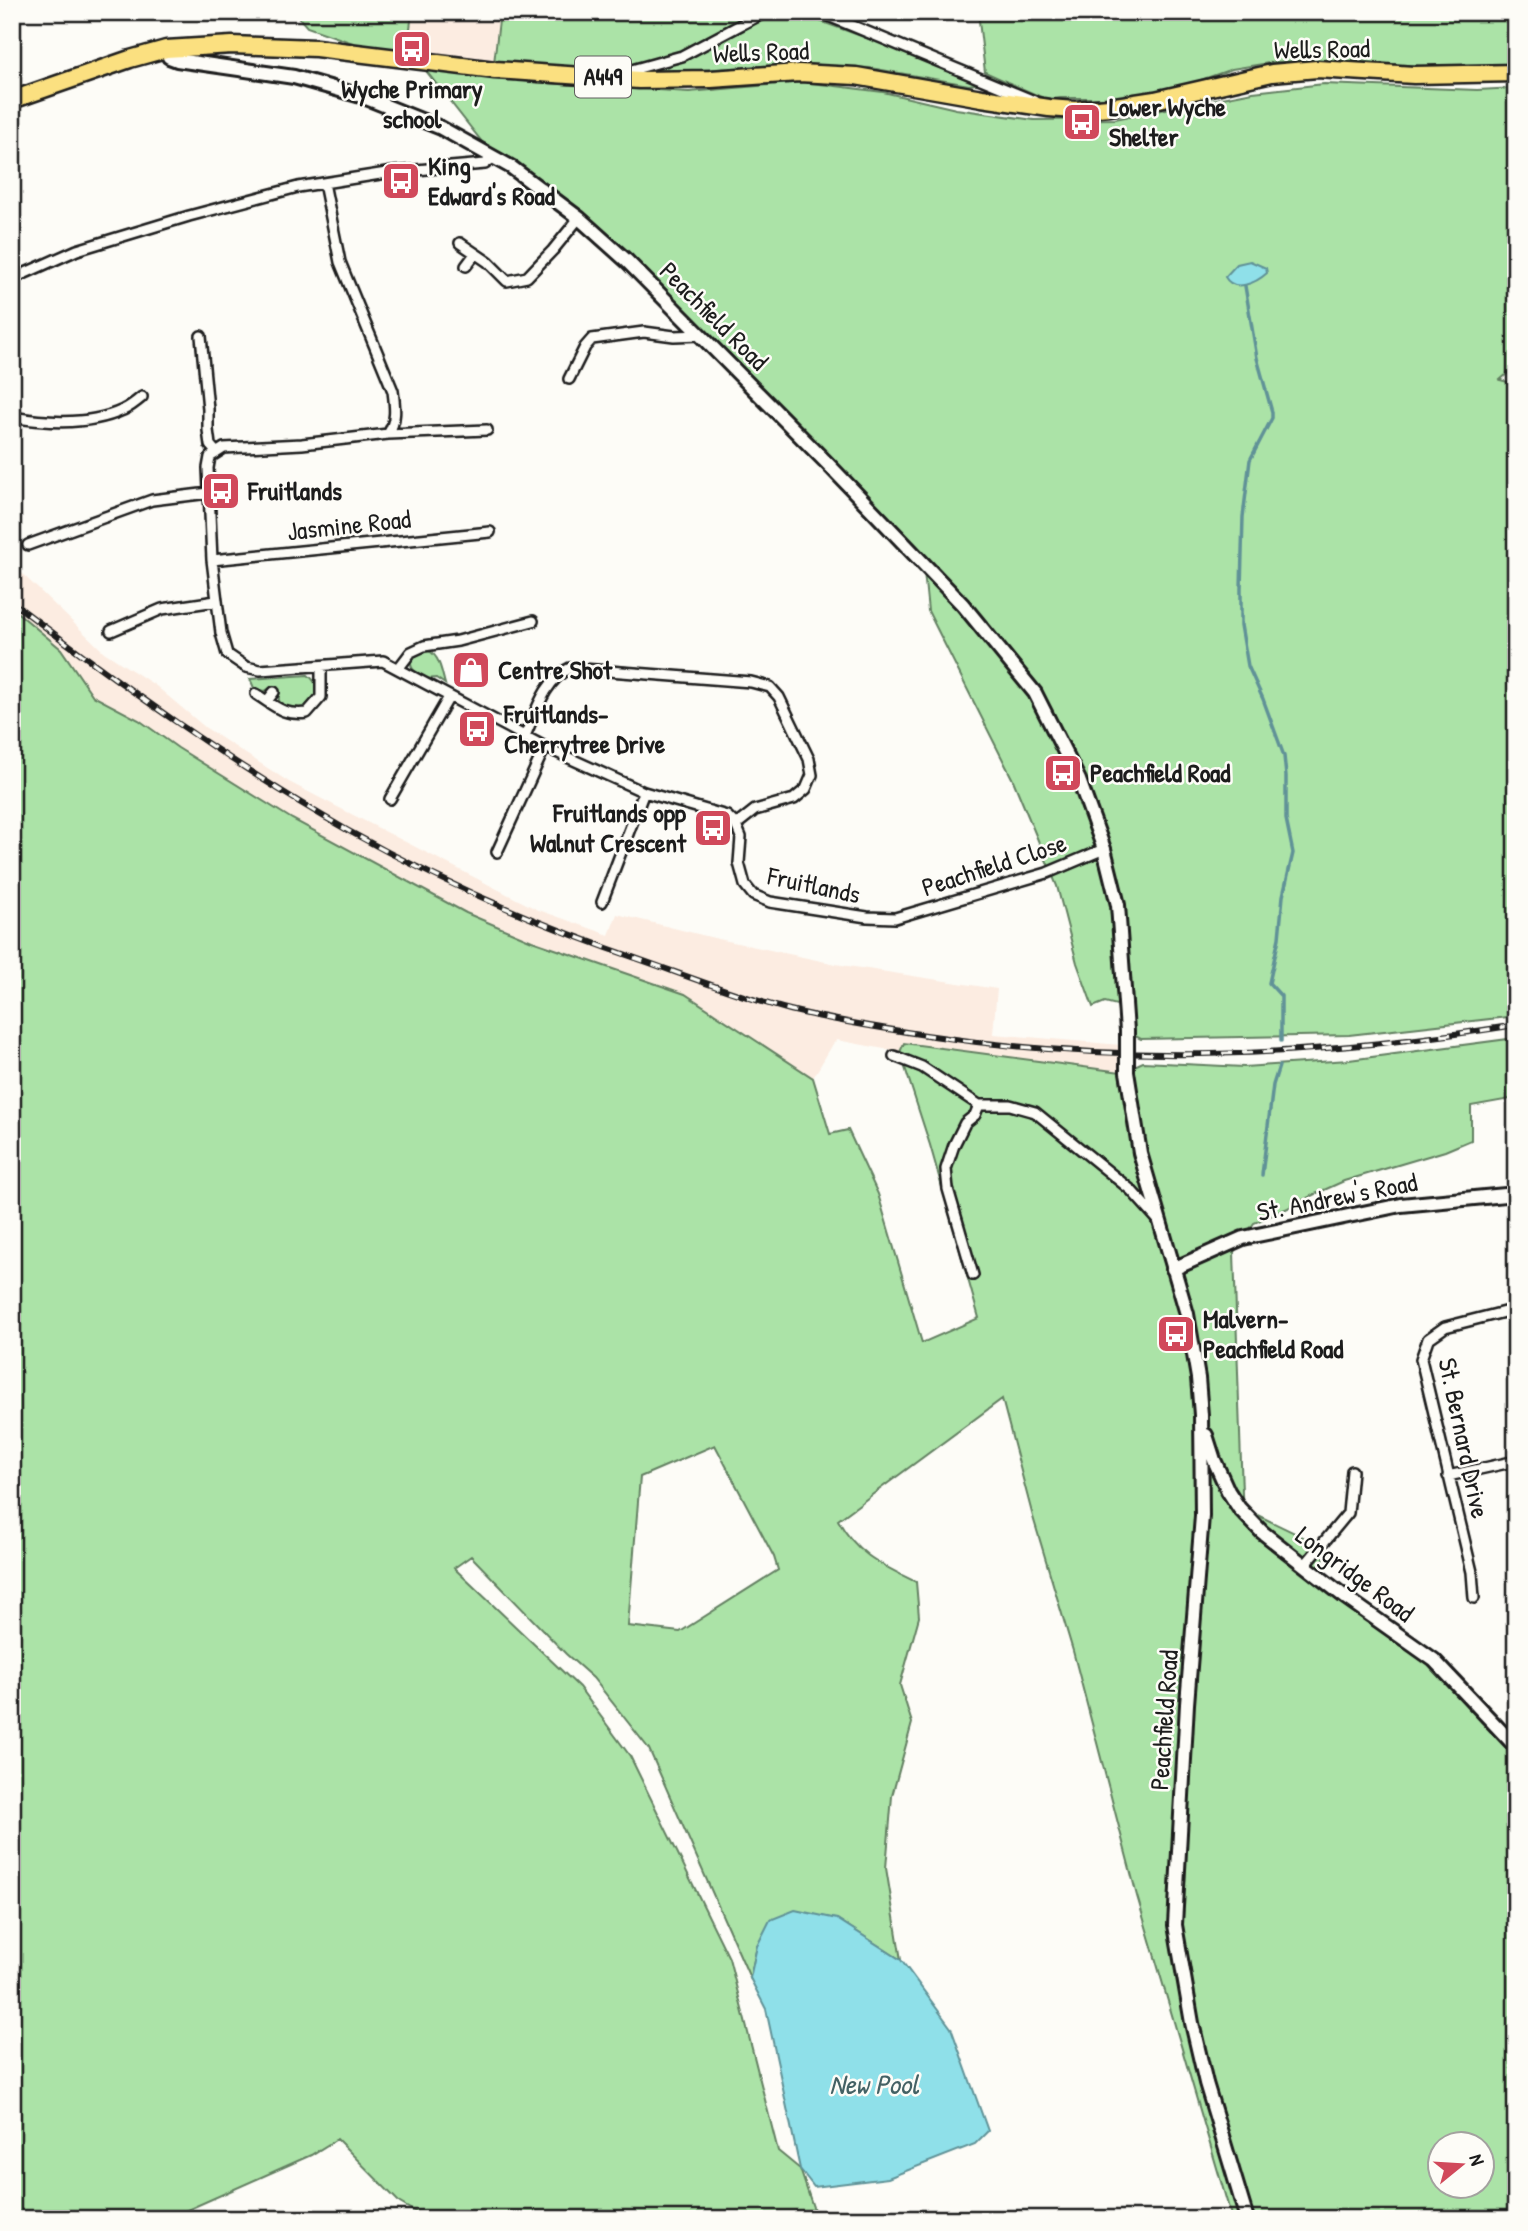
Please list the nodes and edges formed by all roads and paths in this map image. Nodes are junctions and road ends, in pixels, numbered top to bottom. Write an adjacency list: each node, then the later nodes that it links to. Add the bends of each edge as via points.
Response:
1 (765, 12): 5 (street, via 682,56)
2 (819, 12): 7 (street)
3 (166, 49): 5 (highway, Wells Road / A449, via 300,47 495,70); 6 (highway, Wells Road / A449); 8 (street, Peachfield Road, via 169,57 177,60 294,77 361,96 441,128)
4 (1516, 74): 7 (highway, Wells Road / A449, via 1414,75 1317,69 1272,73 1109,107)
5 (606, 77): 7 (highway, Wells Road / A449, via 856,76)
6 (12, 100)
7 (1043, 107)
8 (494, 157): 9 (street, via 485,164); 10 (street, Peachfield Road)
9 (324, 183): 14 (street, via 90,246); 23 (street, via 340,262 393,391 394,424)
10 (579, 218): 15 (street, via 527,277); 17 (street, Peachfield Road)
11 (460, 243): 12 (street)
12 (475, 254): 13 (street); 15 (street)
13 (466, 267)
14 (12, 279)
15 (507, 281): 16 (street)
16 (501, 292)
17 (701, 335): 19 (street, via 637,333 592,339); 43 (street, Peachfield Road, via 923,562 1035,694 1079,780)
18 (201, 336): 24 (street, via 208,430)
19 (569, 379)
20 (142, 397): 21 (street, via 124,410 92,420)
21 (12, 417)
22 (487, 430): 23 (street)
23 (388, 434): 24 (street)
24 (216, 452): 25 (street, via 210,457)
25 (209, 493): 27 (street, via 152,500); 28 (street)
26 (490, 532): 28 (street, Jasmine Road)
27 (28, 545)
28 (212, 560): 29 (street)
29 (216, 601): 31 (street, via 162,609); 32 (street, via 227,654 246,667)
30 (533, 621): 33 (street, via 424,646 411,652)
31 (111, 631)
32 (321, 666): 33 (street, via 383,661); 37 (street, via 321,697 307,713 291,715)
33 (398, 668): 36 (street)
34 (274, 692): 37 (street)
35 (256, 694): 37 (street)
36 (449, 697): 38 (street); 41 (street)
37 (267, 701)
38 (524, 738): 39 (street); 42 (street, via 555,677 570,668 770,687 790,718 812,775 806,789 794,799 755,810)
39 (545, 747): 40 (street); 44 (street)
40 (644, 792): 42 (street, via 727,816); 45 (street)
41 (390, 799)
42 (736, 825): 46 (street, Fruitlands, via 741,838 739,863 753,895 836,913)
43 (1104, 849): 46 (street, Peachfield Close, via 1047,873); 50 (street, Peachfield Road, bridge, via 1118,905 1127,1072 1140,1153)
44 (497, 852)
45 (602, 902)
46 (895, 918)
47 (894, 1056): 48 (street, via 922,1067)
48 (979, 1105): 50 (street, Peachfield Road, via 1010,1105 1035,1112 1131,1190); 52 (street, via 965,1123 946,1169 947,1189)
49 (1516, 1194): 51 (street, St. Andrew's Road, via 1401,1205 1243,1238)
50 (1158, 1220): 51 (street, Peachfield Road)
51 (1173, 1269): 54 (street, Peachfield Road, via 1187,1314)
52 (973, 1275)
53 (1516, 1309): 57 (street, St. Bernard Drive, via 1445,1327 1428,1339 1421,1359)
54 (1201, 1415): 58 (street, Longridge Road, via 1214,1460 1239,1508); 61 (street, Peachfield Road, via 1202,1516 1175,1925 1206,2083)
55 (1516, 1461): 57 (street)
56 (1352, 1471): 58 (street, via 1348,1513)
57 (1448, 1476): 59 (street, St. Bernard Drive)
58 (1304, 1566): 60 (street, Longridge Road, via 1434,1660)
59 (1474, 1598)
60 (1516, 1747)
61 (1247, 2219)

